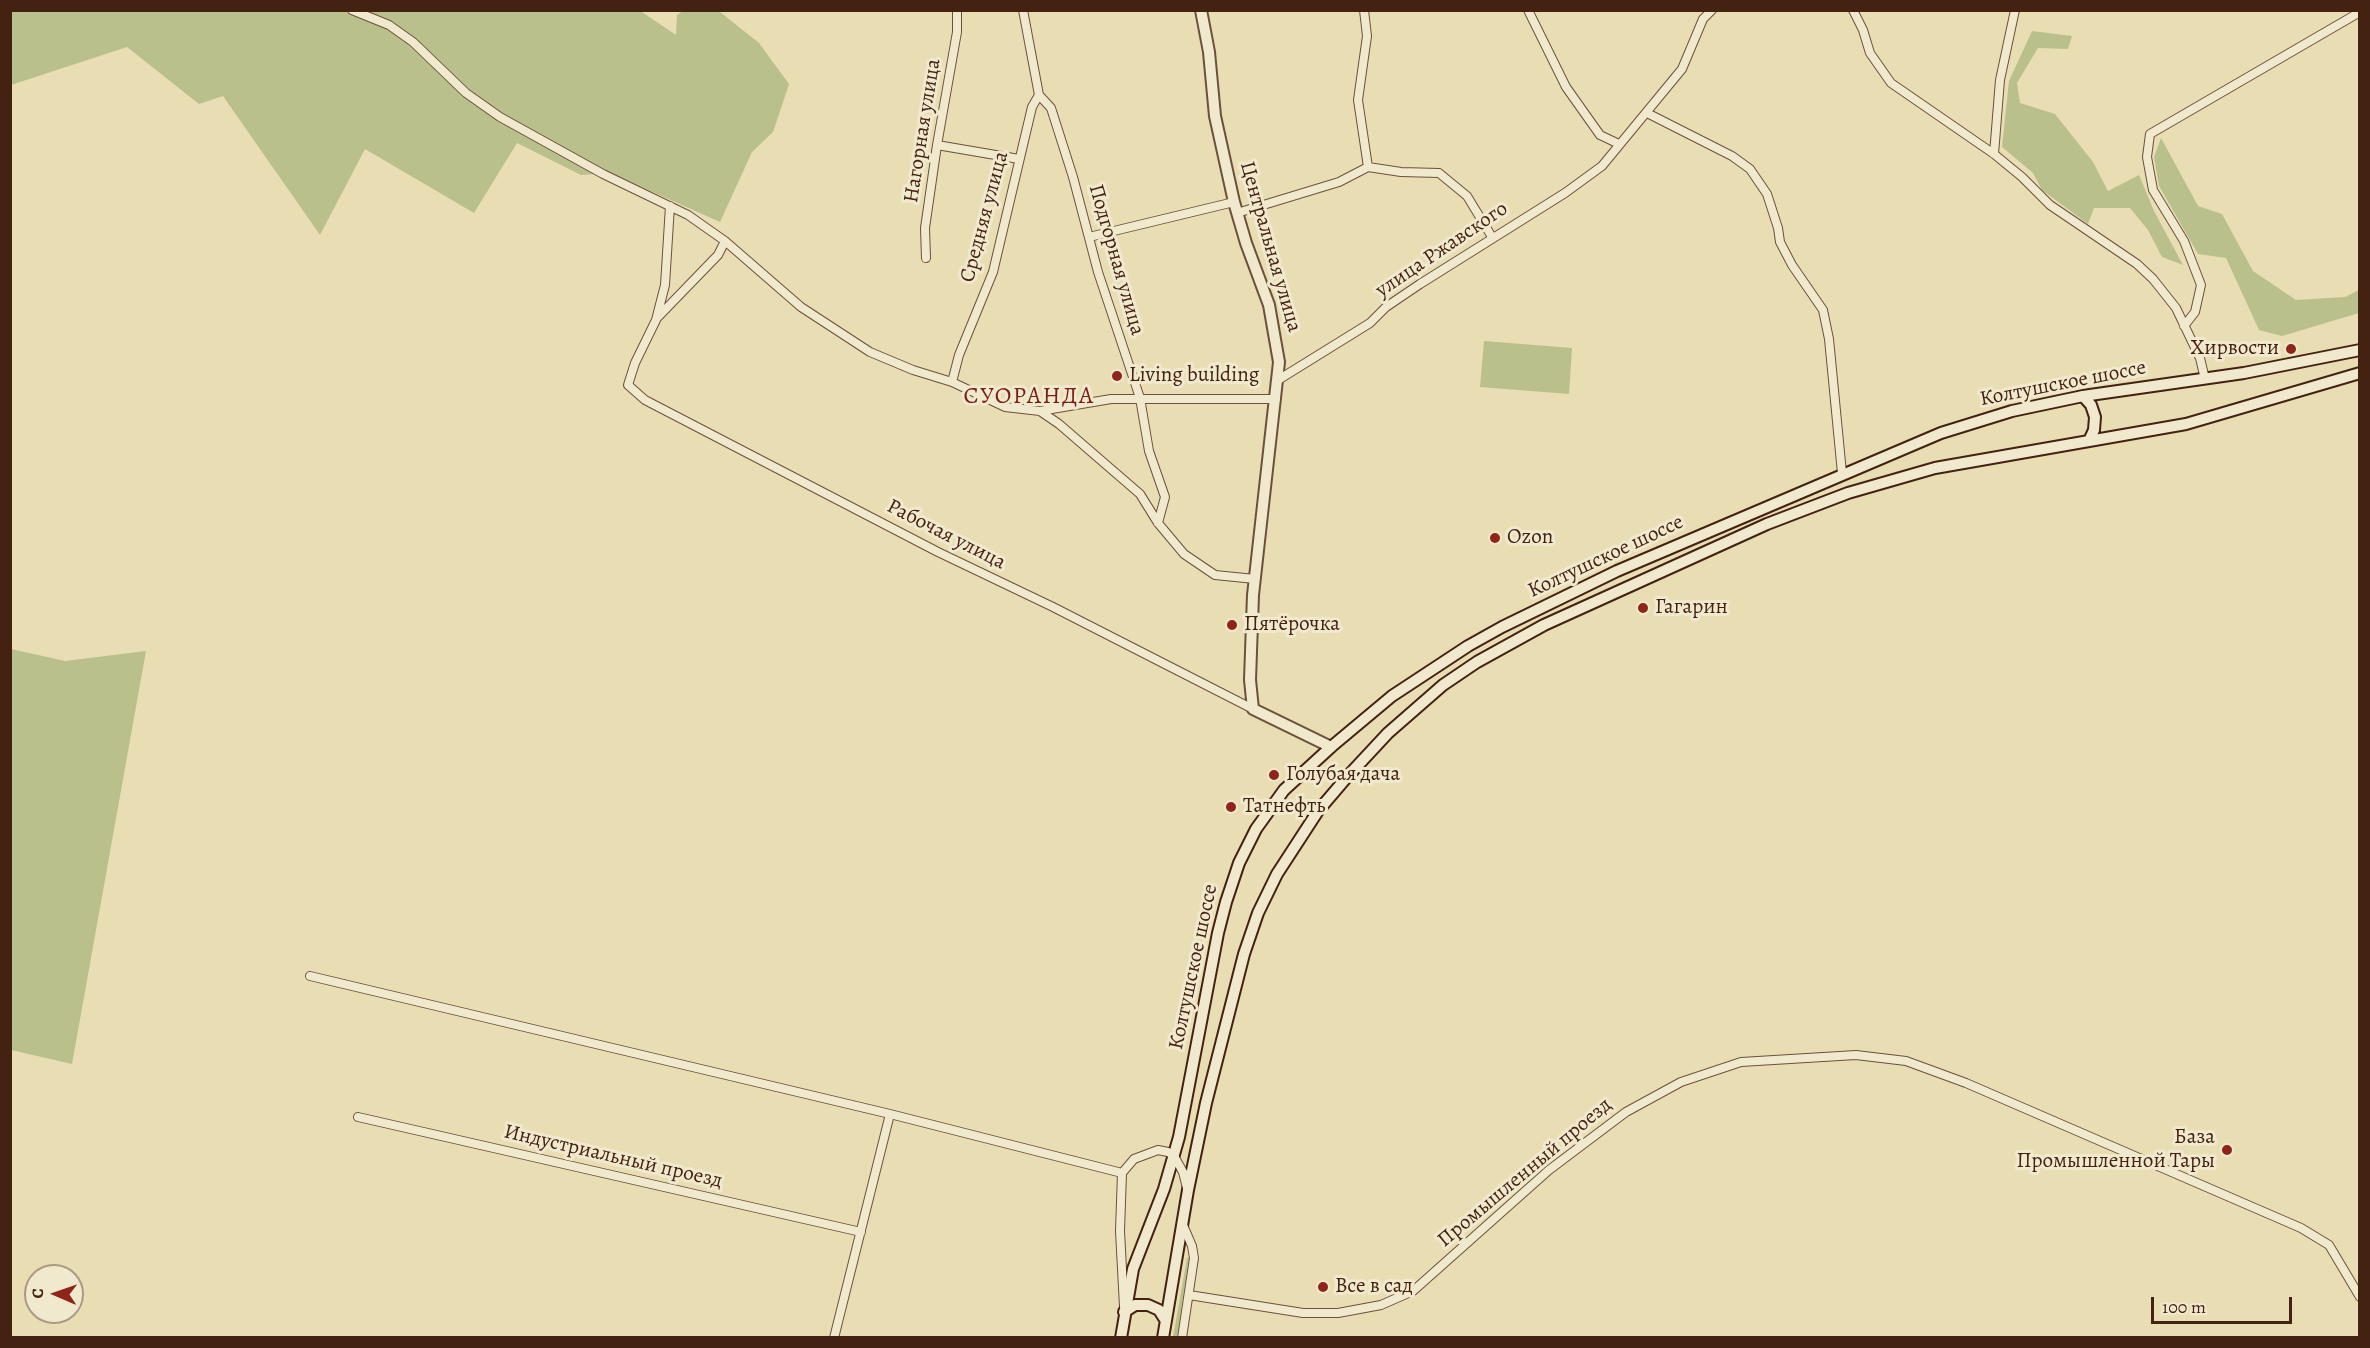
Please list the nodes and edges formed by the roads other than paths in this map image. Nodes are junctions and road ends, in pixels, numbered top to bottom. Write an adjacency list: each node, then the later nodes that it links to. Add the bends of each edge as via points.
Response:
1 (352, 10): 22 (street, via 405,36 466,93 500,117)
2 (957, 10): 17 (street, Нагорная улица, via 957,32)
3 (1023, 10): 14 (street, Подгорная улица)
4 (1201, 10): 21 (main road, Центральная улица, via 1215,116)
5 (1364, 10): 20 (street, via 1367,36 1358,100)
6 (1528, 10): 16 (street, via 1566,87 1600,135)
7 (1697, 10): 13 (street)
8 (1712, 10): 13 (street)
9 (1853, 10): 18 (street, via 1870,53 1891,83)
10 (2015, 10): 18 (street, via 2000,80)
11 (2360, 12): 12 (street)
12 (2348, 14): 29 (street, via 2150,134 2147,157 2153,190 2184,241 2201,285 2195,312)
13 (1703, 19): 15 (street, улица Ржавского, via 1682,69)
14 (1039, 95): 19 (street, Средняя улица, via 1032,107); 24 (street, Подгорная улица, via 1051,108)
15 (1647, 113): 16 (street, улица Ржавского); 40 (street, via 1732,156 1750,169 1767,194 1780,242 1823,310)
16 (1619, 144): 25 (street, улица Ржавского, via 1602,166 1580,183)
17 (937, 145): 19 (street); 27 (street, Нагорная улица, via 925,228)
18 (1994, 154): 29 (street, via 2050,205 2138,264 2176,308)
19 (1019, 159): 34 (street, Средняя улица, via 993,272)
20 (1368, 166): 23 (street, via 1339,182); 25 (street, via 1439,173 1467,196)
21 (1234, 202): 23 (main road, Центральная улица); 24 (street)
22 (670, 206): 26 (street); 28 (street, via 665,285)
23 (1237, 213): 33 (main road, Центральная улица, via 1269,305 1278,347)
24 (1089, 237): 36 (street, Подгорная улица)
25 (1491, 237): 33 (street, улица Ржавского, via 1370,322)
26 (725, 241): 28 (street, via 718,255); 34 (street, via 801,307 838,333 870,352)
27 (926, 258)
28 (656, 320): 43 (street, Рабочая улица, via 628,385 645,400)
29 (2184, 326): 32 (street, via 2200,358)
30 (2360, 350): 32 (main road, Колтушское шоссе)
31 (2360, 373): 39 (main road, Колтушское шоссе, via 2186,424)
32 (2205, 379): 35 (main road, Колтушское шоссе)
33 (1278, 380): 37 (main road, Центральная улица)
34 (952, 382): 38 (street, via 1005,407)
35 (2083, 396): 39 (main road, via 2095,417); 40 (main road, Колтушское шоссе, via 1980,420)
36 (1140, 398): 37 (street); 38 (street); 41 (street, Подгорная улица, via 1149,451 1165,497)
37 (1276, 399): 42 (main road, Центральная улица)
38 (1040, 411): 41 (street, via 1140,494)
39 (2089, 441): 50 (main road, Колтушское шоссе, via 1935,468 1818,504 1544,625 1443,685 1389,732 1347,777 1277,874 1244,954)
40 (1842, 473): 44 (main road, Колтушское шоссе, via 1617,571 1502,627 1392,696)
41 (1158, 523): 42 (street, via 1184,554 1215,575)
42 (1255, 579): 43 (main road, Центральная улица, via 1250,680)
43 (1253, 709): 44 (main road)
44 (1331, 747): 48 (main road, Колтушское шоссе, via 1284,790 1256,829 1239,863 1218,933)
45 (310, 976): 46 (street)
46 (890, 1114): 49 (street); 52 (street)
47 (358, 1117): 52 (street, Индустриальный проезд)
48 (1173, 1156): 49 (street, via 1158,1150 1134,1159); 50 (street, Колтушское шоссе); 55 (main road, Колтушское шоссе, via 1133,1269)
49 (1122, 1173): 55 (street, via 1120,1254)
50 (1188, 1190): 51 (main road, Колтушское шоссе)
51 (1183, 1225): 53 (street, via 1194,1258); 56 (main road, Колтушское шоссе)
52 (861, 1232): 57 (street)
53 (1189, 1295): 54 (street, Промышленный проезд, via 1303,1313 1338,1313 1389,1302 1413,1291 1549,1170 1626,1112 1677,1084 1741,1062 1856,1054 1906,1061 1965,1083 2301,1228 2329,1245); 60 (street)
54 (2360, 1297)
55 (1124, 1312): 56 (main road, via 1135,1305 1148,1305 1159,1310); 58 (main road, Колтушское шоссе)
56 (1166, 1321): 59 (main road, Колтушское шоссе)
57 (834, 1338)
58 (1120, 1338)
59 (1163, 1338)
60 (1182, 1338)

